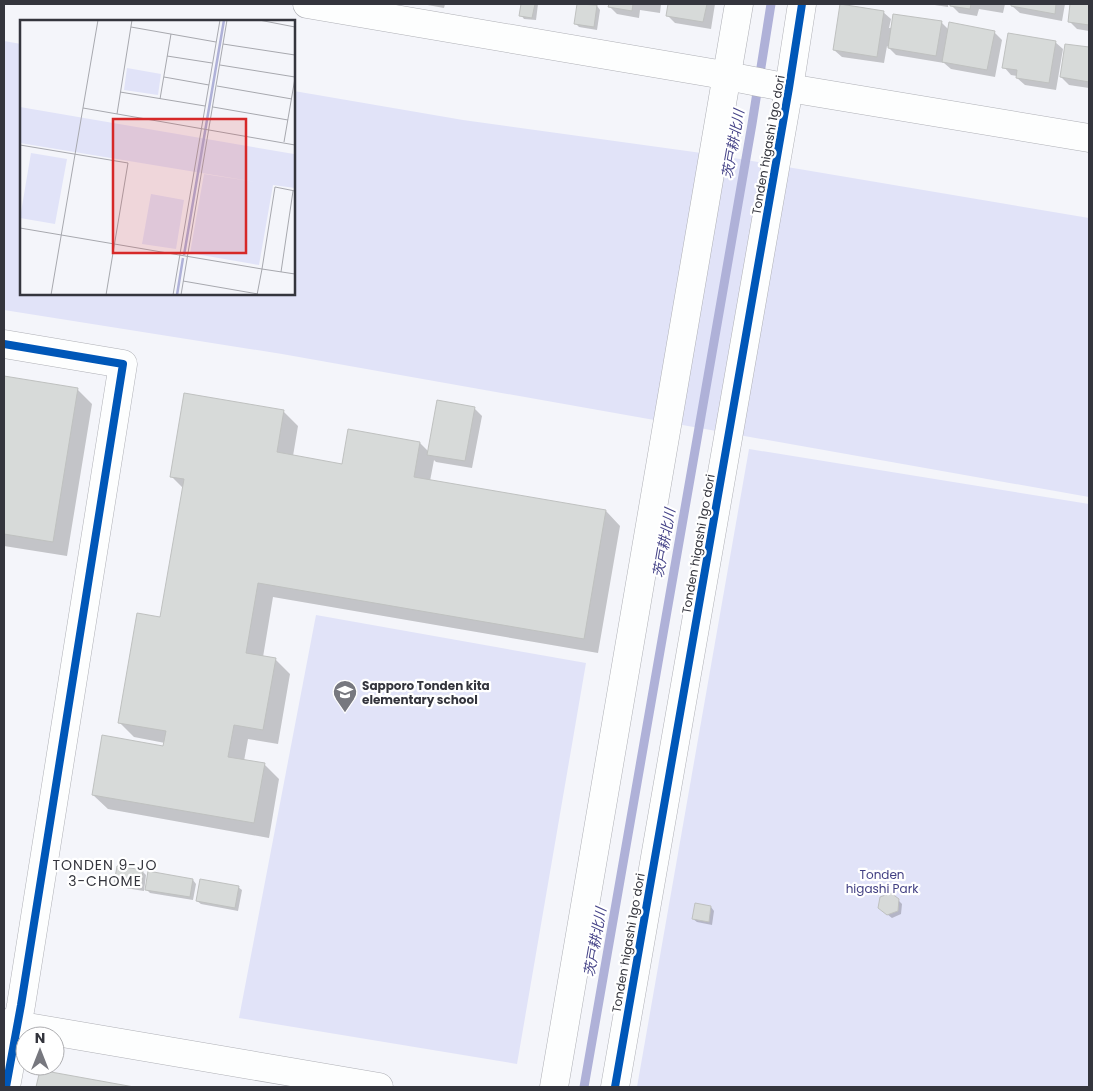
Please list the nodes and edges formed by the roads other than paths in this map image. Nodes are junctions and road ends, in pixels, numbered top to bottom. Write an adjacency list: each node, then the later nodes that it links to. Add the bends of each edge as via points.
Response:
1 (307, 4): 4 (street)
2 (739, 4): 4 (street)
3 (802, 4): 5 (street, Tonden higashi 1go dori)
4 (736, 78): 5 (street); 11 (street)
5 (782, 87): 6 (street); 12 (street, Tonden higashi 1go dori)
6 (1089, 138)
7 (4, 344): 8 (street, via 123,364)
8 (10, 1024): 9 (street); 10 (street)
9 (6, 1087)
10 (379, 1087)
11 (554, 1087)
12 (615, 1087)

